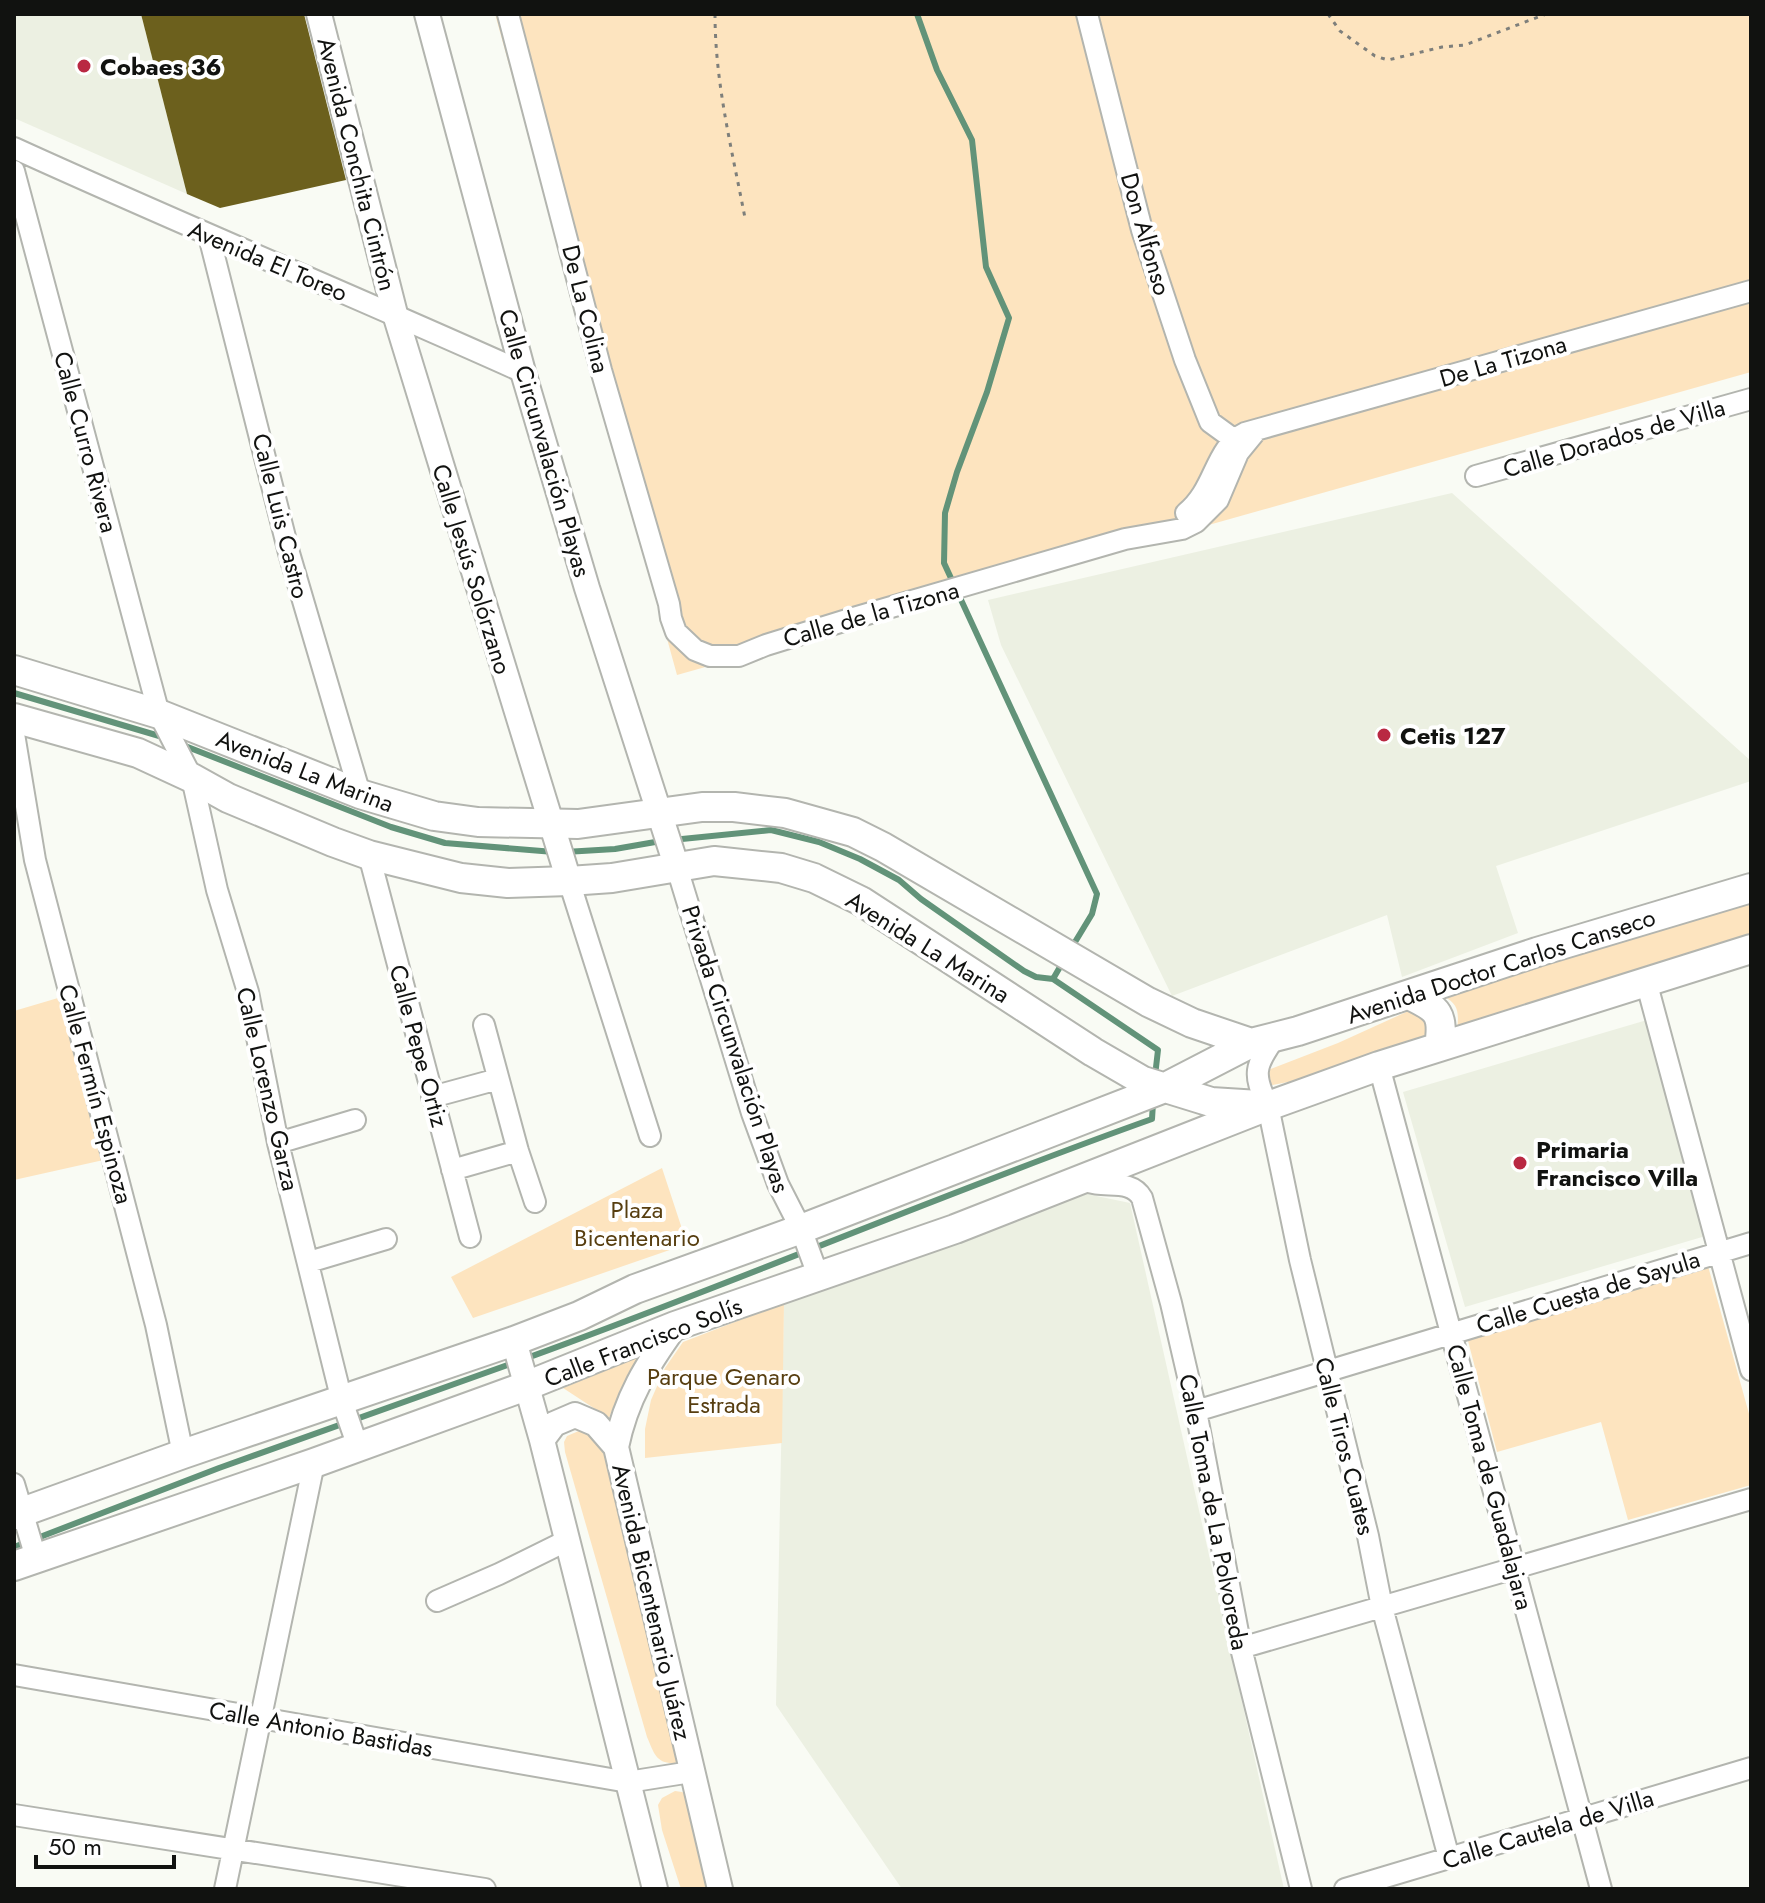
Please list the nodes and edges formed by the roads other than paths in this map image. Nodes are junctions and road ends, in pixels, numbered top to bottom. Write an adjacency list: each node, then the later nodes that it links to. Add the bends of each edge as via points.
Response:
1 (319, 14): 9 (street, Avenida Conchita Cintrón)
2 (427, 14): 10 (street, Calle Circunvalación Playas)
3 (508, 14): 14 (street, De La Colina)
4 (1087, 14): 12 (street, Don Alfonso, via 1142,230 1185,360 1210,422)
5 (14, 148): 7 (street, Avenida El Toreo)
6 (14, 171): 16 (street, Calle Curro Rivera)
7 (209, 236): 9 (street, Avenida El Toreo); 20 (street, Calle Luis Castro, via 289,553)
8 (1751, 291): 12 (street, De La Tizona)
9 (395, 314): 10 (street, Avenida El Toreo); 22 (street, Calle Jesús Solórzano)
10 (523, 372): 21 (street, Calle Circunvalación Playas)
11 (1751, 399): 13 (street, Calle Dorados de Villa)
12 (1244, 439): 14 (street, Calle de la Tizona, via 1201,500 1161,531 766,645 712,644 688,628)
13 (1476, 476)
14 (669, 604)
15 (14, 670): 16 (main road, Avenida La Marina)
16 (159, 714): 19 (street, Avenida La Marina); 20 (main road, Avenida La Marina)
17 (14, 718): 19 (main road, Avenida La Marina, via 138,753)
18 (14, 734): 63 (street, Calle Fermín Espinoza, via 35,860 156,1325)
19 (192, 778): 23 (main road, Avenida La Marina); 40 (street, Calle Lorenzo Garza, via 217,890 248,992)
20 (360, 794): 22 (main road, Avenida La Marina, via 434,816)
21 (658, 813): 22 (main road, Avenida La Marina); 24 (street, Calle Circunvalación Playas); 31 (main road, Avenida La Marina, via 734,807 785,813 853,832 1158,1007 1192,1023)
22 (550, 824): 25 (street)
23 (369, 855): 25 (main road, Avenida La Marina, via 461,878); 36 (street, Calle Pepe Ortiz)
24 (677, 868): 25 (main road, Avenida La Marina); 35 (main road, Avenida La Marina, via 714,861 745,863 814,878 861,901); 45 (street, Privada Circunvalación Playas, via 752,1113)
25 (569, 881): 39 (street)
26 (1751, 888): 29 (main road, Avenida Doctor Carlos Canseco)
27 (1751, 949): 28 (main road)
28 (1646, 981): 32 (main road); 49 (street)
29 (1409, 995): 31 (main road, Avenida Doctor Carlos Canseco); 32 (main road, via 1437,1012 1442,1023)
30 (484, 1025): 34 (street)
31 (1263, 1040): 35 (main road, Calle Francisco Solís); 37 (street, Calle Tiros Cuates, via 1256,1072)
32 (1439, 1047): 33 (main road)
33 (1379, 1066): 37 (main road); 53 (street, Calle Toma de Guadalajara)
34 (498, 1079): 36 (street); 41 (street)
35 (1154, 1092): 37 (main road, Avenida La Marina); 45 (main road, Calle Francisco Solís)
36 (432, 1097): 42 (street, Calle Pepe Ortiz)
37 (1268, 1106): 43 (main road, Calle Francisco Solís); 56 (street, Calle Tiros Cuates)
38 (355, 1120): 40 (street)
39 (650, 1136)
40 (278, 1143): 50 (street, Calle Lorenzo Garza)
41 (518, 1151): 42 (street); 44 (street)
42 (452, 1170): 46 (street, Calle Pepe Ortiz)
43 (1096, 1176): 51 (main road, Calle Francisco Solís); 59 (street, Calle Toma de La Polvoreda, via 1094,1185 1127,1186 1142,1198)
44 (535, 1202)
45 (801, 1229): 51 (street, Privada Circunvalación Playas); 54 (main road, Calle Francisco Solís, via 635,1289)
46 (470, 1237)
47 (386, 1239): 50 (street)
48 (1751, 1243): 49 (street, Calle Cuesta de Sayula)
49 (1719, 1252): 53 (street, Calle Cuesta de Sayula); 55 (street)
50 (309, 1262): 58 (street, Calle Lorenzo Garza)
51 (819, 1278): 52 (main road, Calle Francisco Solís)
52 (675, 1326): 57 (main road, Calle Francisco Solís); 62 (street, Avenida Bicentenario Juárez, via 631,1395)
53 (1451, 1333): 56 (street, Calle Cuesta de Sayula); 70 (street, Calle Toma de Guadalajara)
54 (514, 1341): 57 (street); 58 (main road, Calle Francisco Solís)
55 (1751, 1370)
56 (1326, 1371): 59 (street, Calle Cuesta de Sayula); 72 (street, Calle Tiros Cuates)
57 (526, 1386): 60 (street); 61 (main road, Calle Francisco Solís)
58 (342, 1401): 61 (street, Calle Lorenzo Garza); 63 (main road, Calle Francisco Solís)
59 (1196, 1411): 73 (street, Calle Toma de La Polvoreda)
60 (542, 1440): 62 (street, via 554,1424 575,1415 596,1424); 68 (street)
61 (358, 1447): 64 (main road, Calle Francisco Solís)
62 (616, 1447): 77 (street, Avenida Bicentenario Juárez)
63 (183, 1454): 67 (main road, Calle Francisco Solís)
64 (314, 1463): 69 (main road, Calle Francisco Solís); 75 (street)
65 (14, 1484): 67 (street)
66 (1751, 1499): 70 (street)
67 (18, 1514): 69 (street)
68 (568, 1540): 71 (street); 78 (street)
69 (25, 1562)
70 (1515, 1568): 72 (street); 80 (street, Calle Toma de Guadalajara)
71 (437, 1601)
72 (1382, 1607): 73 (street); 82 (street, Calle Tiros Cuates)
73 (1241, 1648): 87 (street, Calle Toma de La Polvoreda)
74 (14, 1675): 75 (street, Calle Antonio Bastidas)
75 (261, 1718): 78 (street, Calle Antonio Bastidas); 81 (street)
76 (1751, 1768): 80 (street, Calle Cautela de Villa)
77 (691, 1772): 78 (street, Calle Antonio Bastidas); 86 (street, Avenida Bicentenario Juárez)
78 (628, 1782): 85 (street)
79 (14, 1815): 81 (street)
80 (1582, 1818): 82 (street, Calle Cautela de Villa); 89 (street, Calle Toma de Guadalajara)
81 (233, 1851): 83 (street); 84 (street)
82 (1449, 1858): 88 (street, Calle Cautela de Villa)
83 (225, 1889)
84 (485, 1889)
85 (655, 1889)
86 (720, 1889)
87 (1301, 1889)
88 (1345, 1889)
89 (1601, 1889)

